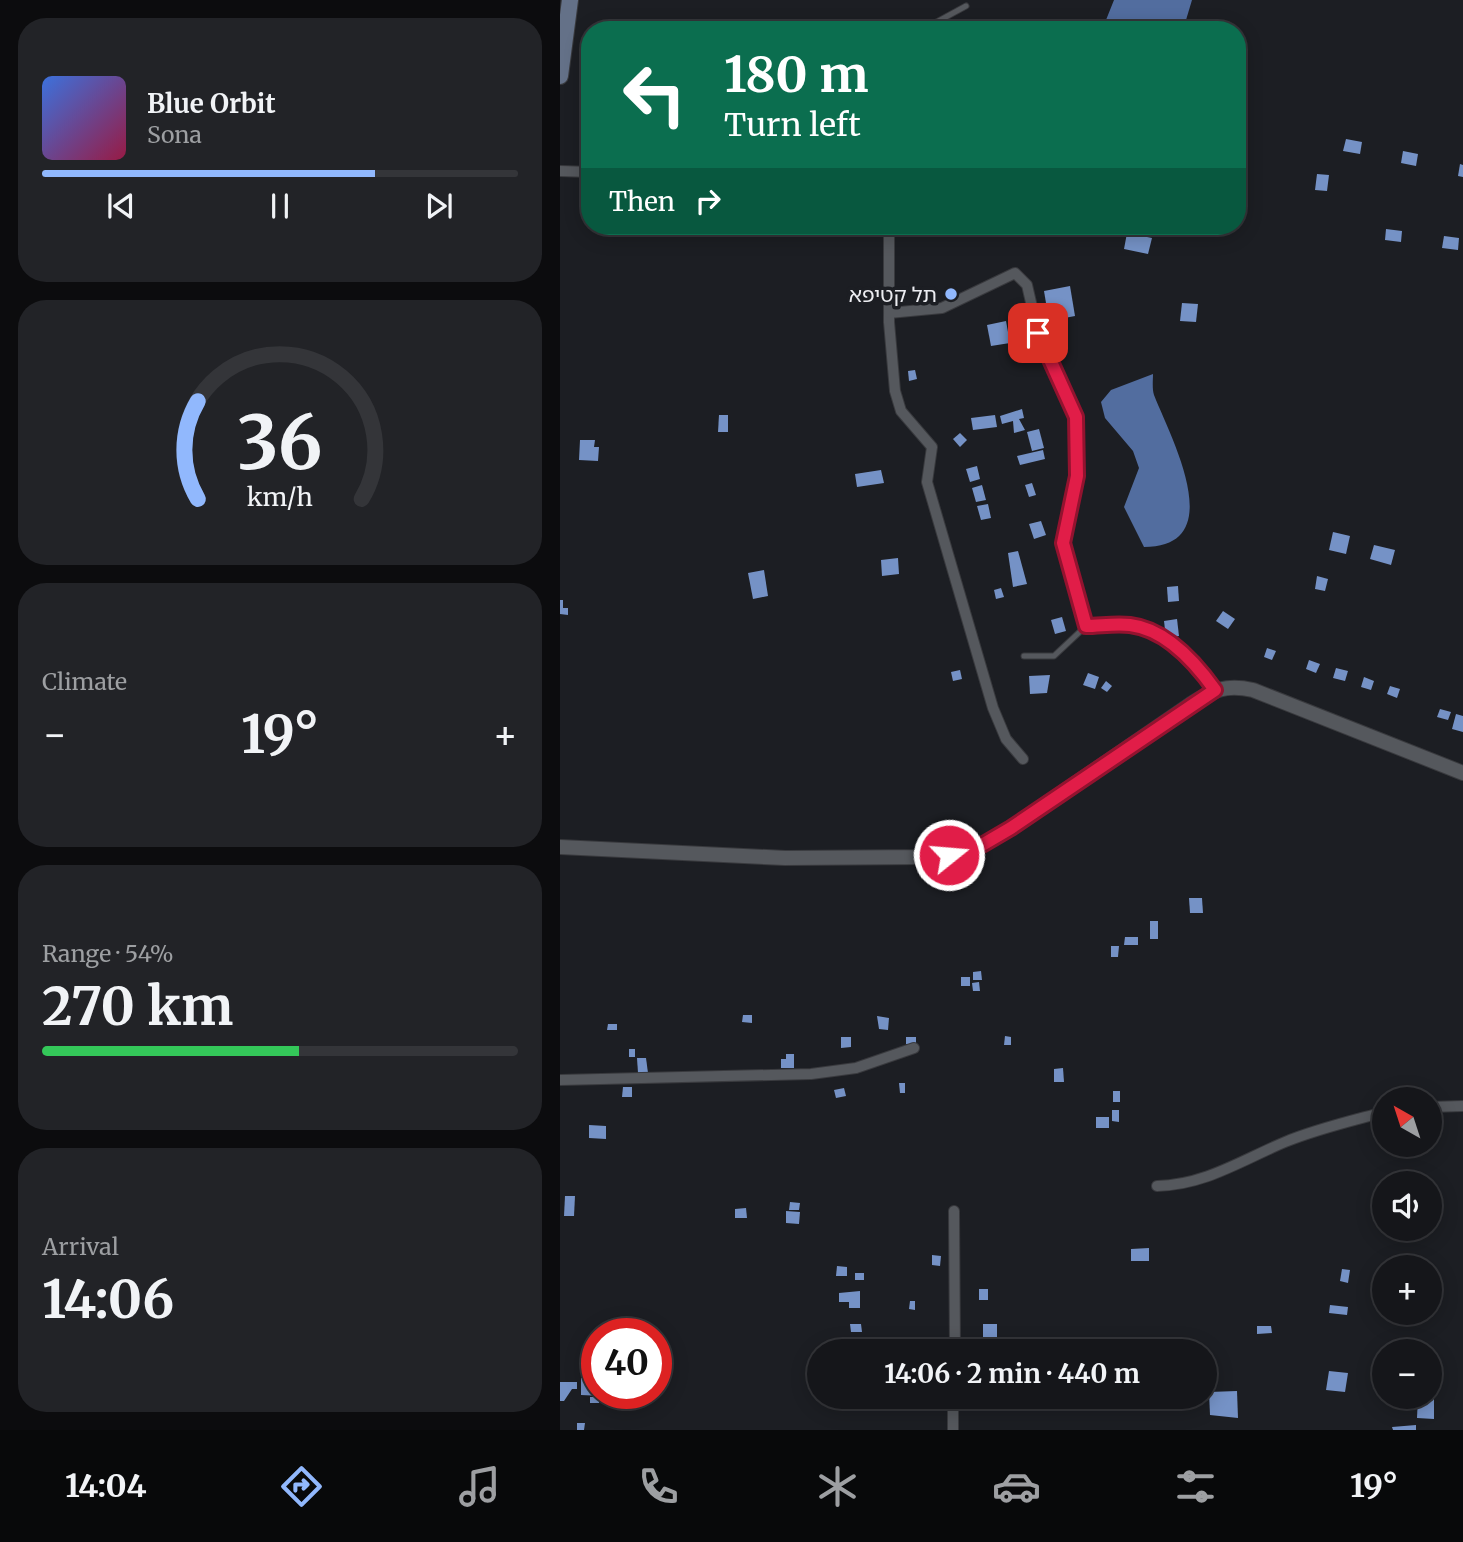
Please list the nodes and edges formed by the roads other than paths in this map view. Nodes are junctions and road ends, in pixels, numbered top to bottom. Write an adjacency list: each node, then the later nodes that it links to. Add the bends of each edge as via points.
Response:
1 (570, 0): 4 (main road)
2 (967, 6): 3 (lane)
3 (939, 21)
4 (560, 76)
5 (560, 171): 6 (street)
6 (581, 172)
7 (889, 235): 8 (street)
8 (889, 313): 9 (street, via 942,308 1015,273 1027,285 1038,333 1076,417 1077,476 1063,543); 12 (street, via 895,391 901,411 932,447 927,482 993,708 1006,739)
9 (1086, 626): 10 (lane, via 1054,656); 11 (lane, via 1130,625 1155,632 1192,661)
10 (1024, 656)
11 (1215, 690): 13 (street, via 1232,685 1253,690); 14 (street, via 1011,828 982,845 949,855 785,858)
12 (1023, 759)
13 (1463, 773)
14 (560, 847)
15 (914, 1048): 16 (street, via 856,1068 811,1074)
16 (560, 1080)
17 (1463, 1106): 18 (street)
18 (1442, 1107)
19 (1372, 1116): 20 (street, via 1283,1142 1206,1178)
20 (1157, 1186)
21 (954, 1211): 22 (street)
22 (955, 1339)
23 (953, 1409): 24 (street)
24 (953, 1430)

